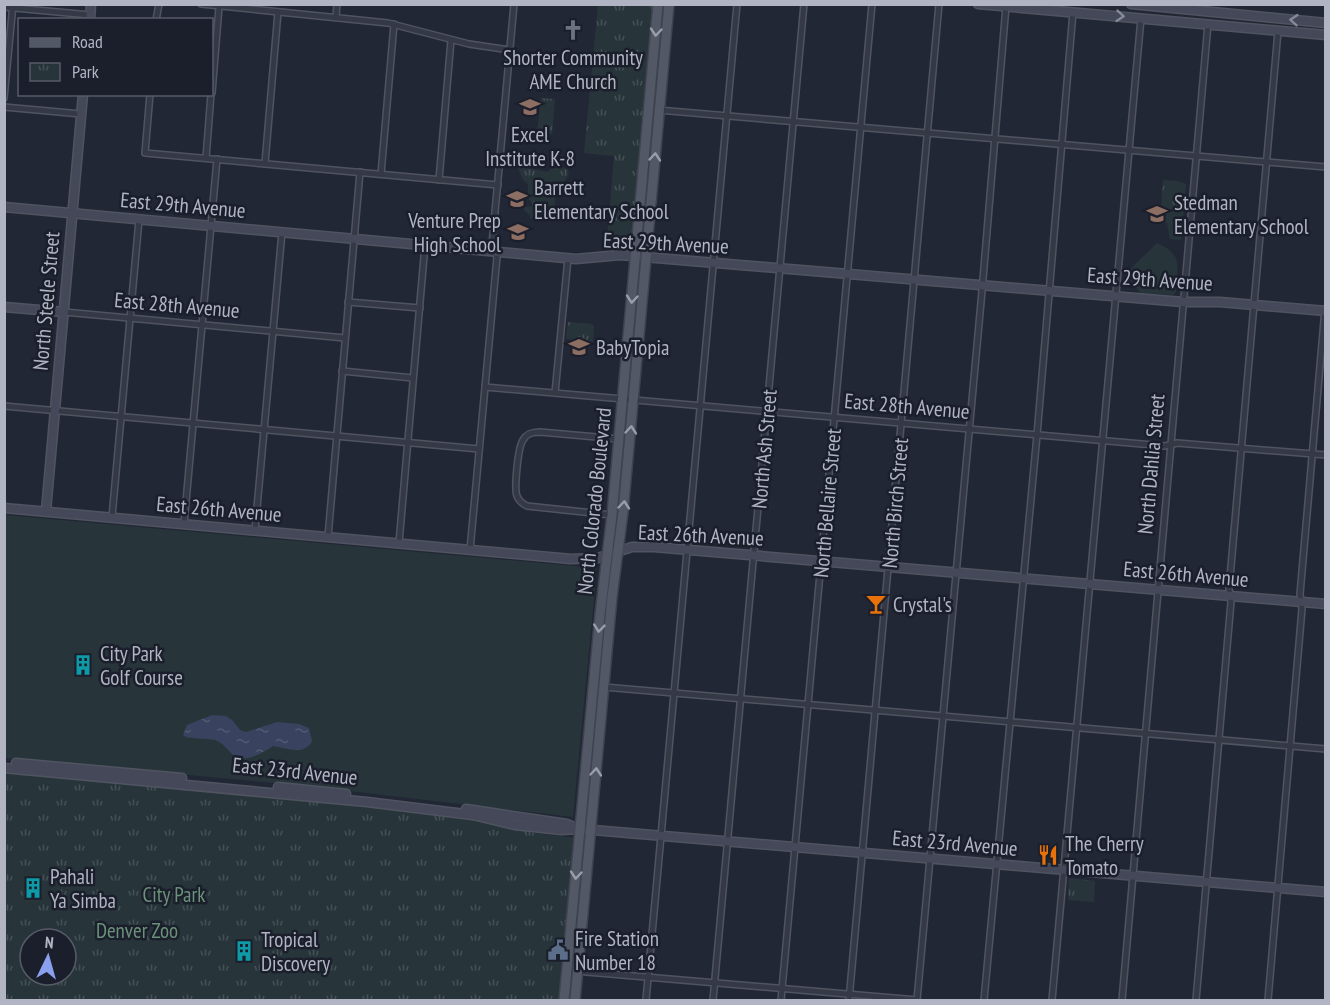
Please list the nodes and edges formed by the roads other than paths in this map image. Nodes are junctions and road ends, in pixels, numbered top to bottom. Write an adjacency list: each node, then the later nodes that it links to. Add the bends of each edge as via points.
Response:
1 (91, 4): 20 (street)
2 (201, 4): 15 (street)
3 (337, 4): 21 (street)
4 (514, 4): 29 (street)
5 (669, 4): 36 (main road, North Colorado Boulevard)
6 (737, 4): 38 (street)
7 (804, 4): 39 (street, North Ash Street)
8 (872, 4): 40 (street, North Bellaire Street)
9 (939, 4): 41 (street, North Birch Street)
10 (978, 4): 13 (street)
11 (1131, 4): 17 (street)
12 (658, 5): 36 (main road, North Colorado Boulevard, one-way to 36)
13 (1006, 5): 19 (street); 42 (street)
14 (13, 6): 16 (street); 20 (street); 34 (street)
15 (219, 7): 18 (street); 30 (street)
16 (4, 8)
17 (1201, 8): 23 (street, one-way to 17); 25 (street)
18 (278, 12): 21 (street); 49 (street)
19 (1072, 14): 22 (street, one-way to 22); 43 (street)
20 (90, 17)
21 (336, 17): 24 (street)
22 (1140, 20): 25 (street); 44 (street)
23 (1326, 23)
24 (394, 24): 28 (street); 52 (street)
25 (1208, 24): 26 (street); 45 (street, North Dahlia Street)
26 (1278, 31): 27 (street); 48 (street)
27 (1326, 35)
28 (451, 40): 29 (street); 53 (street)
29 (510, 50): 54 (street)
30 (213, 72)
31 (83, 96): 37 (street, North Steele Street)
32 (150, 96): 46 (street, via 145,153)
33 (211, 96): 46 (street)
34 (4, 98)
35 (4, 107): 37 (street)
36 (654, 110): 38 (street); 63 (main road, North Colorado Boulevard)
37 (81, 114): 56 (street, North Steele Street)
38 (726, 116): 39 (street); 65 (street)
39 (793, 122): 40 (street); 66 (street, North Ash Street)
40 (860, 127): 41 (street); 67 (street, North Bellaire Street)
41 (927, 133): 42 (street); 68 (street, North Birch Street)
42 (994, 139): 43 (street); 69 (street)
43 (1061, 144): 44 (street); 70 (street)
44 (1129, 150): 45 (street); 71 (street)
45 (1196, 156): 48 (street); 73 (street, North Dahlia Street)
46 (206, 158): 47 (street)
47 (217, 159): 49 (street); 58 (street)
48 (1267, 162): 50 (street); 74 (street)
49 (265, 163): 51 (street)
50 (1326, 166)
51 (360, 172): 52 (street); 60 (street)
52 (381, 174): 53 (street)
53 (439, 180): 54 (street)
54 (498, 185): 62 (street)
55 (4, 207): 56 (street, East 29th Avenue)
56 (72, 213): 57 (street, East 29th Avenue); 78 (street, North Steele Street)
57 (139, 220): 58 (street, East 29th Avenue); 79 (street)
58 (210, 226): 59 (street, East 29th Avenue); 80 (street)
59 (282, 232): 60 (street, East 29th Avenue); 81 (street)
60 (354, 239): 61 (street, East 29th Avenue); 72 (street)
61 (425, 245): 62 (street, East 29th Avenue); 76 (street)
62 (494, 251): 64 (street, East 29th Avenue); 85 (street)
63 (641, 256): 64 (street, East 29th Avenue, via 610,254); 65 (street, East 29th Avenue); 87 (main road, North Colorado Boulevard)
64 (568, 261): 86 (street)
65 (713, 265): 66 (street, East 29th Avenue); 89 (street)
66 (781, 268): 67 (street, East 29th Avenue); 91 (street, North Ash Street)
67 (848, 274): 68 (street, East 29th Avenue); 93 (street, North Bellaire Street)
68 (915, 279): 69 (street, East 29th Avenue); 95 (street, North Birch Street)
69 (982, 285): 70 (street, East 29th Avenue); 96 (street)
70 (1049, 291): 71 (street, East 29th Avenue); 98 (street)
71 (1116, 296): 73 (street, East 29th Avenue); 101 (street)
72 (348, 302): 76 (street); 82 (street)
73 (1183, 302): 74 (street, East 29th Avenue); 103 (street, North Dahlia Street)
74 (1254, 305): 77 (street, East 29th Avenue); 104 (street)
75 (4, 307): 78 (street, East 28th Avenue)
76 (420, 308): 84 (street)
77 (1325, 310): 106 (street)
78 (64, 312): 79 (street, East 28th Avenue); 90 (street, North Steele Street)
79 (130, 318): 80 (street, East 28th Avenue); 92 (street)
80 (202, 325): 81 (street, East 28th Avenue); 94 (street)
81 (273, 332): 82 (street, East 28th Avenue); 97 (street)
82 (345, 338): 83 (street)
83 (342, 371): 84 (street); 99 (street)
84 (413, 378): 102 (street)
85 (485, 387): 86 (street, East 28th Avenue); 105 (street)
86 (555, 393): 87 (street, East 28th Avenue)
87 (628, 400): 89 (street, East 28th Avenue); 100 (main road, North Colorado Boulevard); 118 (main road, North Colorado Boulevard, one-way to 87)
88 (4, 406): 90 (street)
89 (700, 406): 91 (street, East 28th Avenue); 116 (street)
90 (54, 411): 92 (street); 109 (street, North Steele Street)
91 (768, 412): 93 (street, East 28th Avenue); 120 (street, North Ash Street)
92 (121, 416): 94 (street); 111 (street)
93 (834, 418): 95 (street, East 28th Avenue); 121 (street, North Bellaire Street)
94 (193, 423): 97 (street); 112 (street)
95 (902, 423): 96 (street, East 28th Avenue); 122 (street, North Birch Street)
96 (969, 429): 98 (street, East 28th Avenue); 123 (street)
97 (265, 430): 99 (street); 113 (street)
98 (1037, 435): 101 (street, East 28th Avenue); 124 (street)
99 (337, 436): 102 (street); 114 (street)
100 (619, 439): 110 (main road, North Colorado Boulevard); 110 (street, via 531,433 521,445 518,469 516,492 524,504)
101 (1104, 440): 103 (street, East 28th Avenue); 125 (street)
102 (408, 443): 105 (street); 115 (street)
103 (1171, 444): 104 (street, East 28th Avenue); 126 (street, North Dahlia Street)
104 (1241, 448): 106 (street, East 28th Avenue); 127 (street)
105 (479, 450): 117 (street)
106 (1312, 454): 107 (street, East 28th Avenue); 128 (street)
107 (1326, 455)
108 (4, 508): 109 (street, East 26th Avenue)
109 (46, 512): 111 (street, East 26th Avenue)
110 (612, 515): 119 (main road, North Colorado Boulevard)
111 (112, 517): 112 (street, East 26th Avenue)
112 (184, 524): 113 (street, East 26th Avenue)
113 (255, 530): 114 (street, East 26th Avenue)
114 (328, 537): 115 (street, East 26th Avenue)
115 (399, 543): 117 (street, East 26th Avenue)
116 (687, 549): 118 (street, East 26th Avenue, via 640,546); 120 (street, East 26th Avenue); 131 (street)
117 (470, 550): 119 (street, East 26th Avenue, via 589,560)
118 (619, 551): 119 (street, East 26th Avenue); 130 (main road, North Colorado Boulevard)
119 (608, 555): 146 (main road, North Colorado Boulevard, one-way to 146)
120 (755, 555): 121 (street, East 26th Avenue); 132 (street, North Ash Street)
121 (821, 561): 122 (street, East 26th Avenue); 133 (street, North Bellaire Street)
122 (889, 567): 123 (street, East 26th Avenue); 134 (street, North Birch Street)
123 (957, 572): 124 (street, East 26th Avenue); 135 (street)
124 (1024, 578): 125 (street, East 26th Avenue); 136 (street)
125 (1090, 584): 126 (street, East 26th Avenue); 137 (street)
126 (1159, 590): 127 (street, East 26th Avenue); 138 (street, North Dahlia Street)
127 (1230, 596): 128 (street, East 26th Avenue); 139 (street)
128 (1301, 602): 129 (street, East 26th Avenue); 140 (street)
129 (1326, 604)
130 (604, 687): 131 (street); 146 (main road, North Colorado Boulevard, one-way to 130)
131 (675, 694): 132 (street); 147 (street)
132 (742, 700): 133 (street); 148 (street, North Ash Street)
133 (809, 706): 134 (street); 149 (street, North Bellaire Street)
134 (876, 711): 135 (street); 150 (street, North Birch Street)
135 (943, 717): 136 (street); 151 (street)
136 (1010, 723): 137 (street); 152 (street)
137 (1077, 728): 138 (street); 153 (street)
138 (1146, 734): 139 (street); 154 (street, North Dahlia Street)
139 (1218, 740): 140 (street); 155 (street)
140 (1290, 746): 141 (street); 156 (street)
141 (1326, 749)
142 (4, 762): 144 (street, East 23rd Avenue)
143 (4, 768): 145 (street, East 23rd Avenue)
144 (404, 801): 145 (street); 146 (street, East 23rd Avenue)
145 (367, 802): 146 (street, East 23rd Avenue, via 473,815 521,826)
146 (586, 829): 147 (street, East 23rd Avenue); 158 (main road, North Colorado Boulevard, one-way to 158); 159 (main road, North Colorado Boulevard)
147 (661, 836): 148 (street, East 23rd Avenue); 160 (street)
148 (728, 842): 149 (street, East 23rd Avenue); 161 (street, North Ash Street)
149 (795, 848): 150 (street, East 23rd Avenue); 162 (street, North Bellaire Street)
150 (862, 853): 151 (street, East 23rd Avenue); 163 (street, North Birch Street)
151 (929, 859): 152 (street, East 23rd Avenue); 169 (street)
152 (997, 864): 153 (street, East 23rd Avenue); 170 (street)
153 (1064, 870): 154 (street, East 23rd Avenue); 171 (street)
154 (1133, 876): 155 (street, East 23rd Avenue); 172 (street, North Dahlia Street)
155 (1206, 882): 156 (street, East 23rd Avenue); 173 (street)
156 (1277, 888): 157 (street, East 23rd Avenue); 174 (street)
157 (1326, 892)
158 (567, 970): 159 (street); 164 (main road, North Colorado Boulevard)
159 (578, 971): 160 (street); 165 (main road, North Colorado Boulevard)
160 (648, 977): 161 (street); 166 (street)
161 (715, 983): 162 (street); 167 (street, North Ash Street)
162 (782, 989): 163 (street); 168 (street, North Bellaire Street)
163 (849, 998): 169 (street)
164 (564, 1000)
165 (575, 1000)
166 (646, 1000)
167 (713, 1000)
168 (781, 1000)
169 (916, 1000)
170 (984, 1000)
171 (1052, 1000)
172 (1122, 1000)
173 (1196, 1000)
174 (1268, 1000)

